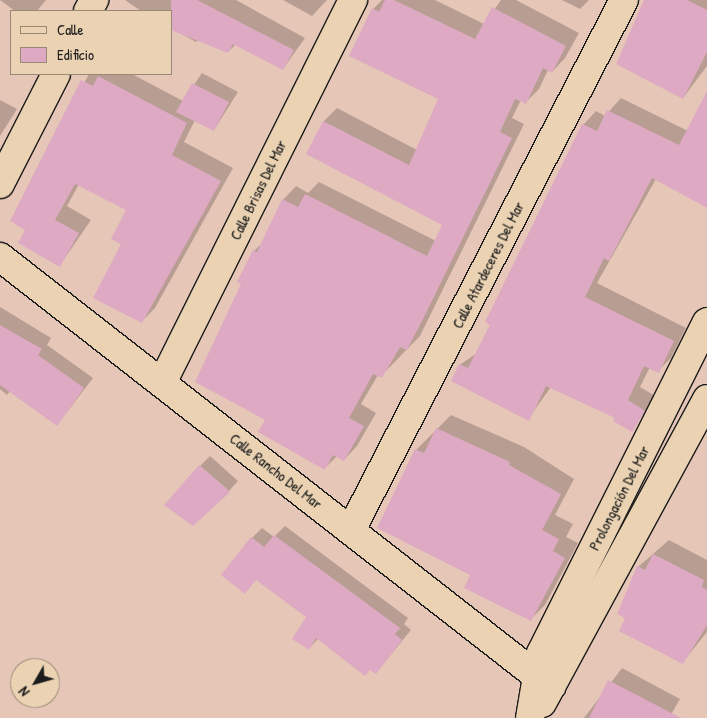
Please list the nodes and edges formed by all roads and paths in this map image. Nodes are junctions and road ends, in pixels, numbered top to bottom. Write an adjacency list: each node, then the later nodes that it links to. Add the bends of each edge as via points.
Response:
1 (353, 0): 7 (street, Calle Brisas Del Mar)
2 (624, 0): 9 (street, Calle Atardeceres Del Mar)
3 (55, 75): 4 (street)
4 (0, 184)
5 (0, 257): 7 (street, Calle Rancho Del Mar)
6 (707, 322): 10 (street, Prolongación Del Mar)
7 (163, 381): 9 (street, Calle Rancho Del Mar)
8 (707, 399): 10 (street, Prolongación Del Mar)
9 (351, 530): 10 (street, Calle Rancho Del Mar)
10 (543, 682): 11 (street); 12 (street)
11 (530, 718)
12 (534, 718)

